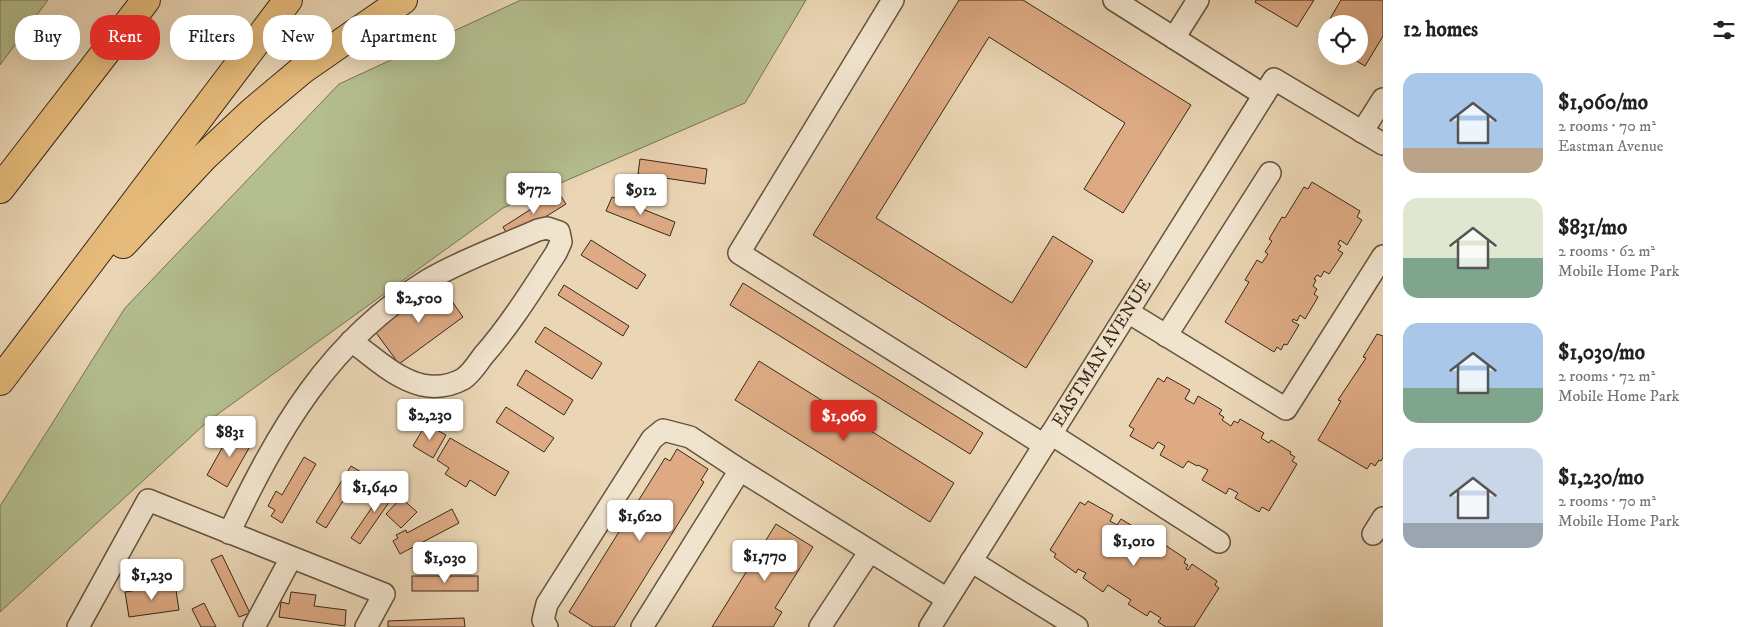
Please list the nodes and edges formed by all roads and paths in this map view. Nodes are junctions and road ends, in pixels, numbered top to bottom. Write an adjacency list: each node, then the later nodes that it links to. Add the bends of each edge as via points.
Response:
1 (140, 0): 8 (highway)
2 (146, 0): 9 (highway)
3 (288, 0): 19 (highway)
4 (403, 0): 19 (highway, via 302,70 252,112 204,157 112,256)
5 (893, 0): 24 (street, via 738,253)
6 (1114, 0): 10 (street)
7 (1198, 0): 10 (street)
8 (131, 15)
9 (133, 15)
10 (1174, 38): 12 (street)
11 (98, 60): 17 (highway)
12 (1269, 87): 14 (street); 20 (street, EASTMAN AVENUE)
13 (1383, 98): 14 (street)
14 (1362, 132): 15 (street)
15 (1383, 144)
16 (1270, 173): 21 (street)
17 (0, 189)
18 (1383, 256): 21 (street, via 1286,409)
19 (72, 286): 23 (highway)
20 (1128, 312): 21 (street); 24 (street, EASTMAN AVENUE)
21 (1166, 336)
22 (351, 341): 22 (street, via 372,319 428,280 538,230 547,228 559,232 561,242 556,253 503,334 466,378 440,387 403,378); 26 (street, via 319,377 290,418 263,461)
23 (0, 381)
24 (1047, 440): 27 (street); 30 (street, EASTMAN AVENUE)
25 (740, 470): 28 (street); 35 (street, via 690,437 663,430 652,439 547,604 543,620); 36 (street)
26 (229, 533): 29 (street); 32 (street, via 148,500)
27 (1219, 542)
28 (870, 551): 31 (street); 37 (street)
29 (291, 558): 33 (street); 34 (street, via 384,594)
30 (971, 561): 31 (street, EASTMAN AVENUE); 39 (street)
31 (947, 599): 38 (street, EASTMAN AVENUE)
32 (78, 627)
33 (254, 627)
34 (366, 627)
35 (547, 627)
36 (642, 627)
37 (820, 627)
38 (930, 627)
39 (1077, 627)

